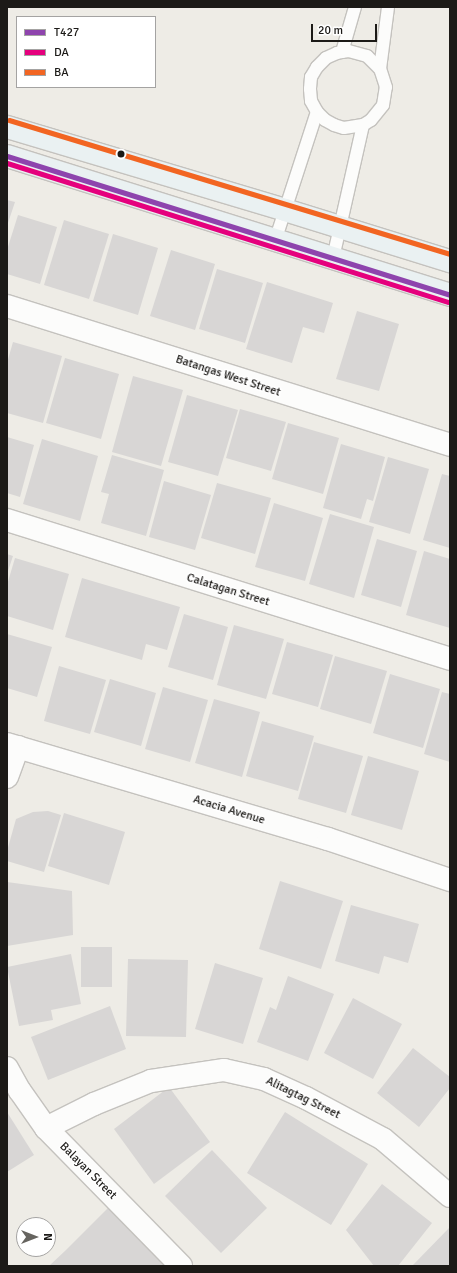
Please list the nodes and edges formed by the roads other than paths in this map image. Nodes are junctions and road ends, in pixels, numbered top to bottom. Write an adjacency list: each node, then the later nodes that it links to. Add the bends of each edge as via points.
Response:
1 (355, 7): 3 (lane)
2 (388, 7): 4 (lane)
3 (342, 52): 4 (lane, via 367,56); 5 (lane, via 326,58 312,77 310,89)
4 (380, 69): 6 (lane, via 386,87 383,105 372,120)
5 (317, 112): 6 (lane, via 325,120 344,128); 9 (lane)
6 (363, 125): 10 (lane)
7 (7, 127): 9 (main road)
8 (7, 156): 11 (main road)
9 (285, 210): 10 (main road); 11 (lane)
10 (339, 227): 12 (lane); 13 (main road)
11 (275, 241): 12 (main road)
12 (333, 258): 14 (main road)
13 (450, 261)
14 (450, 295)
15 (7, 306): 16 (street, Batangas West Street)
16 (450, 445)
17 (7, 520): 18 (street, Calatagan Street)
18 (450, 659)
19 (12, 745): 20 (street); 21 (street, Acacia Avenue, via 328,839)
20 (7, 777)
21 (450, 880)
22 (7, 1068): 23 (street, Balayan Street)
23 (46, 1128): 24 (street, Alitagtag Street, via 94,1104 151,1081 224,1070 264,1079 383,1139); 25 (street, Balayan Street)
24 (450, 1196)
25 (181, 1266)

